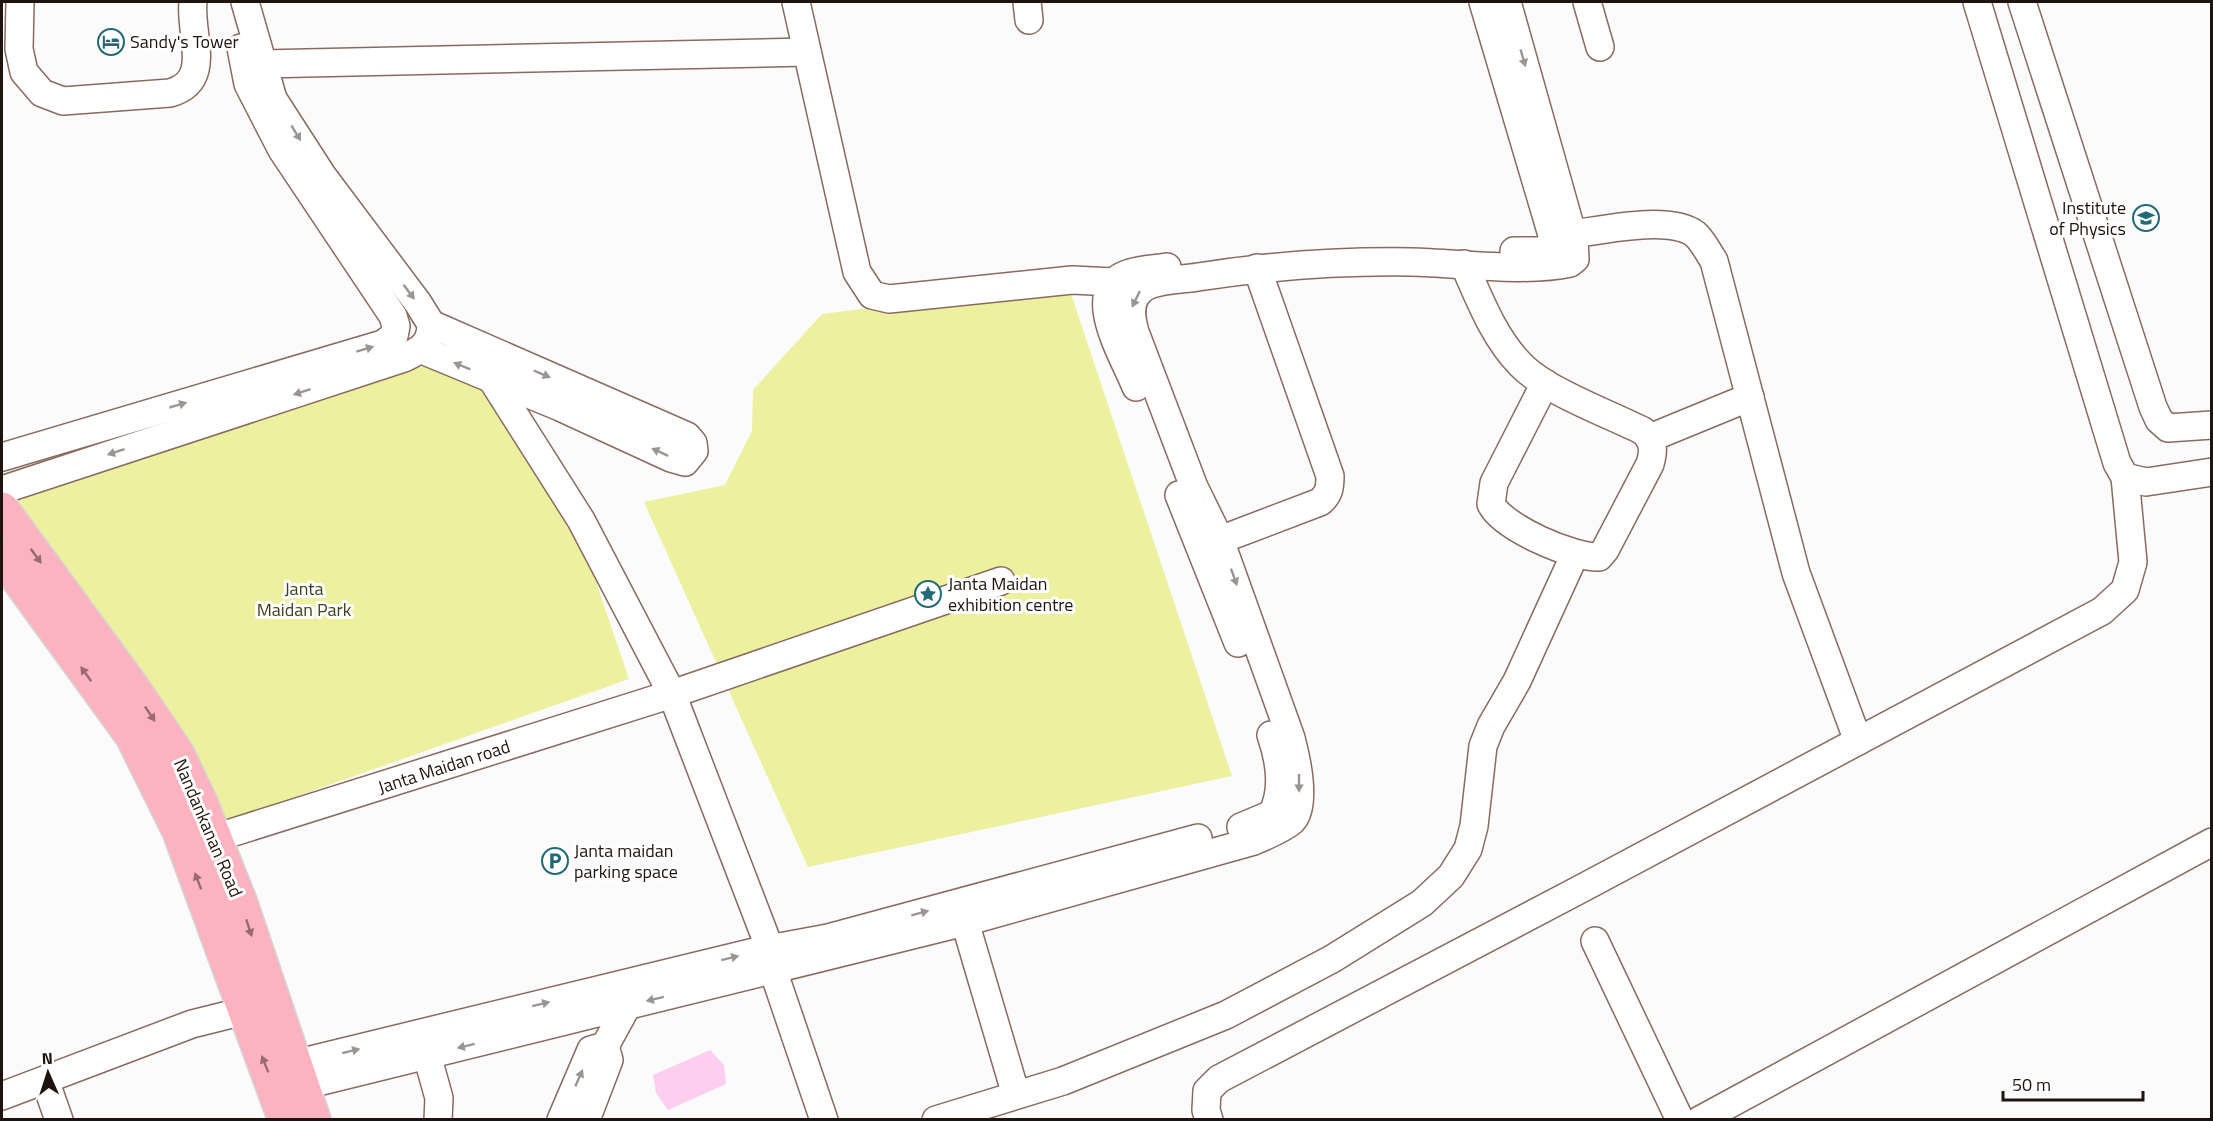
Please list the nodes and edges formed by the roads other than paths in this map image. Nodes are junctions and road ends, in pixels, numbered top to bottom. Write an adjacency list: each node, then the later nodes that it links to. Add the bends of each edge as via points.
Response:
1 (20, 2): 12 (street)
2 (193, 2): 12 (street, via 197,62 192,81 182,90 63,101 42,93 31,83)
3 (231, 2): 26 (street, one-way to 3, via 383,344 394,336 393,316 282,150 262,113 248,84)
4 (245, 2): 14 (street)
5 (796, 2): 13 (street)
6 (1483, 2): 18 (street, via 1552,235 1551,246 1531,252 1388,247 1267,255 1129,273)
7 (1507, 2): 15 (street, one-way to 15)
8 (1587, 2): 11 (street)
9 (1977, 2): 28 (street, via 2117,464)
10 (2022, 2): 24 (street, via 2153,407 2168,428)
11 (1600, 47)
12 (10, 49)
13 (807, 52): 14 (street); 18 (street, via 857,272 872,295 889,299 1072,280)
14 (262, 64): 19 (street, one-way to 19, via 273,99 322,175)
15 (1573, 234): 16 (street, via 1576,253 1570,263); 23 (street, via 1651,225 1673,226 1695,234 1714,261)
16 (1464, 264): 17 (street, via 1399,262); 22 (street, via 1504,344 1522,366)
17 (1257, 268): 31 (street, via 1330,476 1330,488 1320,502); 31 (street, one-way to 31, via 1142,289 1134,299 1131,315 1194,487)
18 (1114, 282): 41 (street, one-way to 18, via 828,938 1224,832 1272,814 1280,778 1273,741 1204,555 1111,327 1107,293)
19 (431, 324): 20 (street, via 431,334); 21 (street, one-way to 21, via 687,436 694,451 685,462 671,458)
20 (422, 350): 21 (street, one-way to 20); 29 (street, one-way to 29)
21 (491, 378): 35 (street, via 581,520)
22 (1545, 383): 25 (street); 32 (street, via 1494,483 1491,504 1503,520)
23 (1750, 397): 25 (street); 36 (street, via 1796,573)
24 (2211, 425)
25 (1650, 438): 32 (street, via 1654,449 1650,464 1605,550 1599,556)
26 (2, 457)
27 (2211, 472): 28 (street, via 2146,482)
28 (2125, 477): 36 (street, via 2133,562 2125,590 2102,611)
29 (2, 490)
30 (2, 509): 37 (main road, Nandankanan Road, one-way to 37, via 177,753)
31 (1220, 540): 39 (street, one-way to 39, via 1291,738 1299,770 1299,801 1294,819 1254,841)
32 (1575, 554): 48 (street, via 1517,681 1491,726 1483,747 1468,849 1451,876 1412,909 1332,959 1226,1015 1063,1082)
33 (2, 558): 43 (main road, one-way to 33, via 179,831 132,736)
34 (1001, 581): 35 (street, Janta Maidan road)
35 (672, 694): 37 (street, Janta Maidan road); 41 (street)
36 (1858, 741): 58 (street, via 1219,1078 1207,1091)
37 (215, 838): 46 (main road, Nandankanan Road, one-way to 46)
38 (2211, 842): 60 (street)
39 (965, 922): 41 (street); 48 (street)
40 (1595, 941): 59 (street)
41 (772, 959): 42 (street, one-way to 42); 46 (street, one-way to 41); 56 (street)
42 (627, 1006): 44 (street); 45 (street, one-way to 45)
43 (244, 1011): 47 (street, via 192,1024); 51 (main road, one-way to 43)
44 (605, 1046): 54 (street, one-way to 44, via 591,1050); 55 (street, via 609,1060)
45 (427, 1055): 46 (street); 53 (street, via 439,1098)
46 (298, 1075): 52 (main road, Nandankanan Road)
47 (45, 1080): 49 (street); 50 (street)
48 (1016, 1095): 57 (street)
49 (2, 1096)
50 (59, 1119)
51 (285, 1119)
52 (314, 1119)
53 (438, 1119)
54 (561, 1119)
55 (585, 1119)
56 (824, 1119)
57 (936, 1119)
58 (1209, 1119)
59 (1680, 1119)
60 (1700, 1119)

